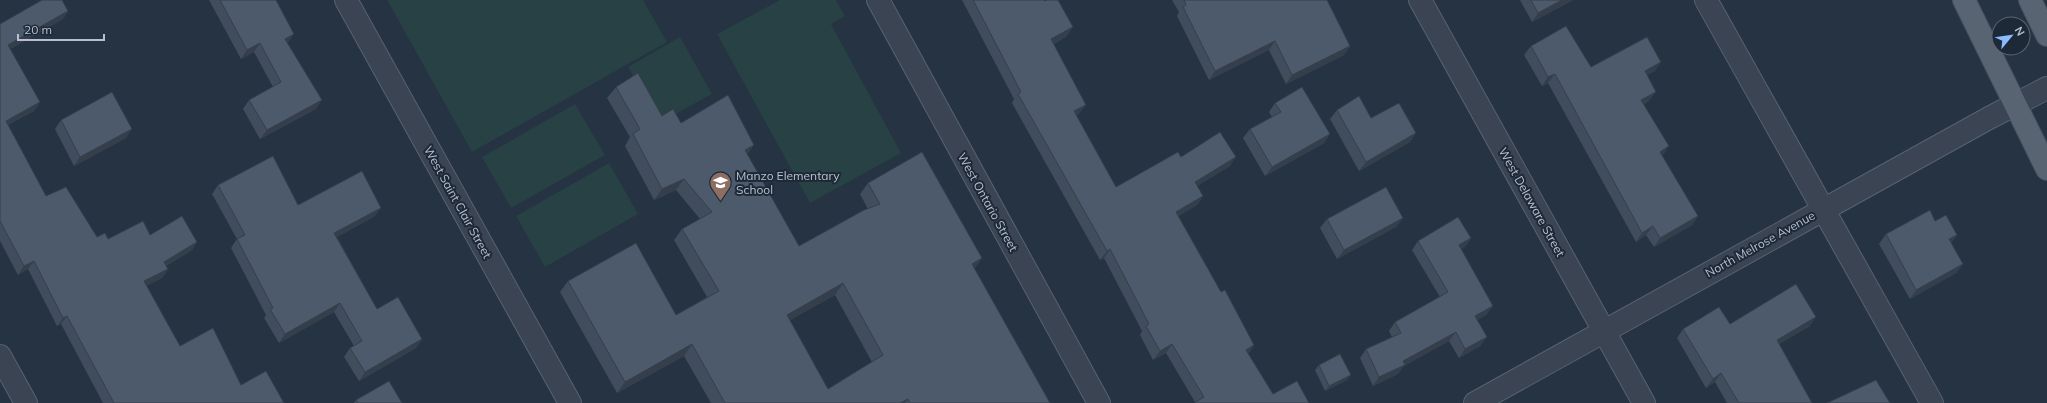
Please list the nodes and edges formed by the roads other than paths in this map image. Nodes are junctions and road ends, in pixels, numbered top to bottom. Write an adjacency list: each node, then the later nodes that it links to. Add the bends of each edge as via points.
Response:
1 (346, 0): 15 (street, West Saint Clair Street)
2 (878, 0): 16 (street, West Ontario Street)
3 (1420, 0): 12 (street, West Delaware Street)
4 (1706, 0): 11 (street)
5 (1964, 0): 9 (main road)
6 (2030, 0): 7 (main road)
7 (2047, 35)
8 (2047, 88): 9 (street, North Melrose Avenue)
9 (2014, 105): 10 (main road); 11 (street, North Melrose Avenue)
10 (2047, 169)
11 (1823, 209): 12 (street, North Melrose Avenue); 19 (street)
12 (1603, 331): 17 (street, North Melrose Avenue); 18 (street, West Delaware Street)
13 (0, 356): 14 (street)
14 (26, 403)
15 (570, 403)
16 (1099, 403)
17 (1475, 403)
18 (1644, 403)
19 (1932, 403)

